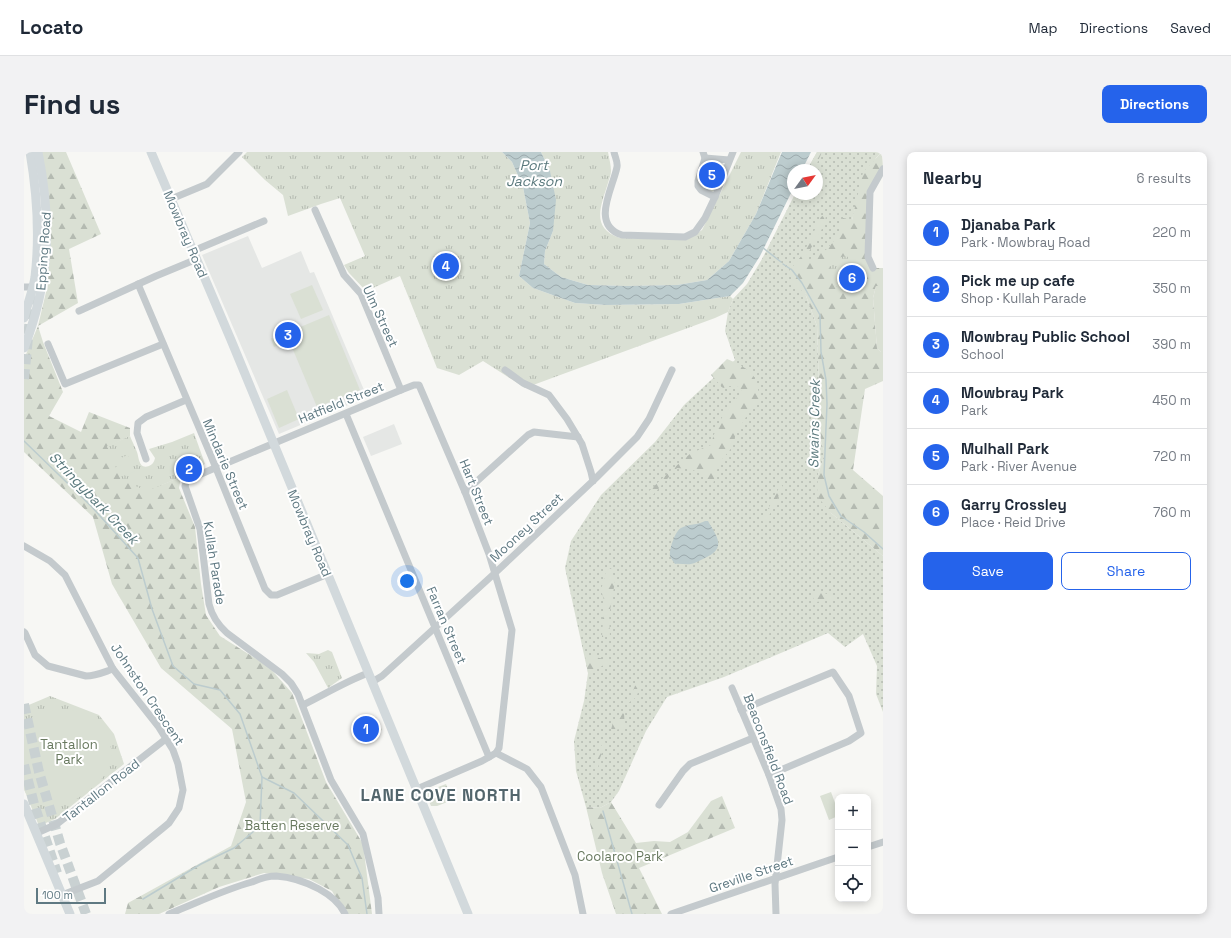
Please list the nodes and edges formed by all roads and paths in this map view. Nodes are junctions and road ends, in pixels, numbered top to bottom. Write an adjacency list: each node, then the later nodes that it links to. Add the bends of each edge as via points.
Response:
1 (30, 152): 17 (main road, Epping Road, via 38,216 34,278)
2 (38, 152): 18 (main road, Epping Road, via 47,226)
3 (150, 152): 11 (main road, Mowbray Road)
4 (238, 152): 11 (street, via 207,184)
5 (614, 152): 10 (street, via 617,165 605,214 606,221 618,234 690,236 700,226)
6 (733, 152): 8 (street)
7 (704, 155): 8 (street); 10 (street, via 698,186)
8 (729, 160): 10 (street)
9 (883, 169): 15 (street, via 870,192 868,257)
10 (715, 197)
11 (171, 199): 14 (main road, Mowbray Road)
12 (316, 210): 27 (street, Ulm Street, via 344,275 361,294)
13 (264, 221): 14 (street)
14 (195, 255): 16 (street); 31 (main road, Mowbray Road)
15 (873, 268)
16 (138, 284): 19 (street); 22 (street, Mindarie Street)
17 (27, 291): 18 (main road); 20 (main road, Epping Road)
18 (41, 293): 23 (main road, Epping Road)
19 (79, 311)
20 (24, 318)
21 (48, 344): 22 (street, via 65,384)
22 (163, 344): 28 (street, Mindarie Street)
23 (24, 348)
24 (505, 370): 30 (street, via 523,383 549,395)
25 (672, 370): 34 (street, Mooney Street, via 649,419 637,437)
26 (419, 385): 27 (street, Hatfield Street); 35 (street, Hart Street)
27 (401, 390): 29 (street, Hatfield Street)
28 (186, 400): 32 (street, via 138,423 137,432); 33 (street, Mindarie Street)
29 (346, 414): 31 (street, Hatfield Street); 39 (street, Farran Street)
30 (578, 437): 34 (street); 35 (street, via 534,432)
31 (273, 443): 33 (street, Kullah Parade); 38 (main road, Mowbray Road)
32 (146, 459)
33 (215, 468): 38 (street, Mindarie Street, via 265,589 271,595 277,595); 45 (street, Kullah Parade, via 187,480 185,486 200,529 211,614 220,628 282,674 291,683)
34 (593, 481): 37 (street, Mooney Street)
35 (465, 492): 37 (street, Hart Street)
36 (24, 546): 41 (street, Johnston Crescent, via 50,561 64,575)
37 (495, 573): 39 (street, Mooney Street); 49 (street, Hart Street, via 512,630 501,737)
38 (328, 574): 42 (main road, Mowbray Road)
39 (435, 628): 43 (street, Mooney Street); 50 (street, Farran Street)
40 (24, 632): 41 (street, via 35,655 48,666 86,676 100,674)
41 (113, 668): 47 (street, Johnston Crescent)
42 (368, 673): 43 (main road, Mowbray Road); 45 (street)
43 (372, 682): 52 (main road, Mowbray Road)
44 (732, 688): 46 (street, Beaconsfield Road)
45 (303, 705): 66 (street, Kullah Parade, via 331,780 363,834 378,898)
46 (741, 710): 48 (street, Beaconsfield Road); 51 (street, via 833,672 849,696 861,733 849,741)
47 (167, 738): 56 (street, Tantallon Road, via 57,824); 61 (street, Johnston Crescent, via 178,764 183,790 179,808 170,822 98,881)
48 (753, 738): 51 (street, Beaconsfield Road); 54 (street, via 690,764 682,771)
49 (496, 753): 50 (street); 68 (street, via 527,769 541,787 575,875)
50 (489, 757): 52 (street)
51 (769, 775): 60 (street, Beaconsfield Road, via 780,803 781,814)
52 (417, 789): 67 (main road, Mowbray Road)
53 (24, 804): 56 (main road)
54 (659, 805)
55 (24, 819): 56 (main road)
56 (34, 835): 61 (main road); 62 (main road)
57 (883, 842): 58 (street)
58 (871, 846)
59 (835, 858): 60 (street, Greville Street)
60 (776, 878): 69 (street, Greville Street); 70 (street, Beaconsfield Road)
61 (62, 895): 63 (main road)
62 (63, 914)
63 (70, 914)
64 (169, 914): 65 (street, via 233,887 275,876 299,881 331,896)
65 (345, 914)
66 (379, 914)
67 (468, 914)
68 (583, 914)
69 (671, 914)
70 (776, 914)

